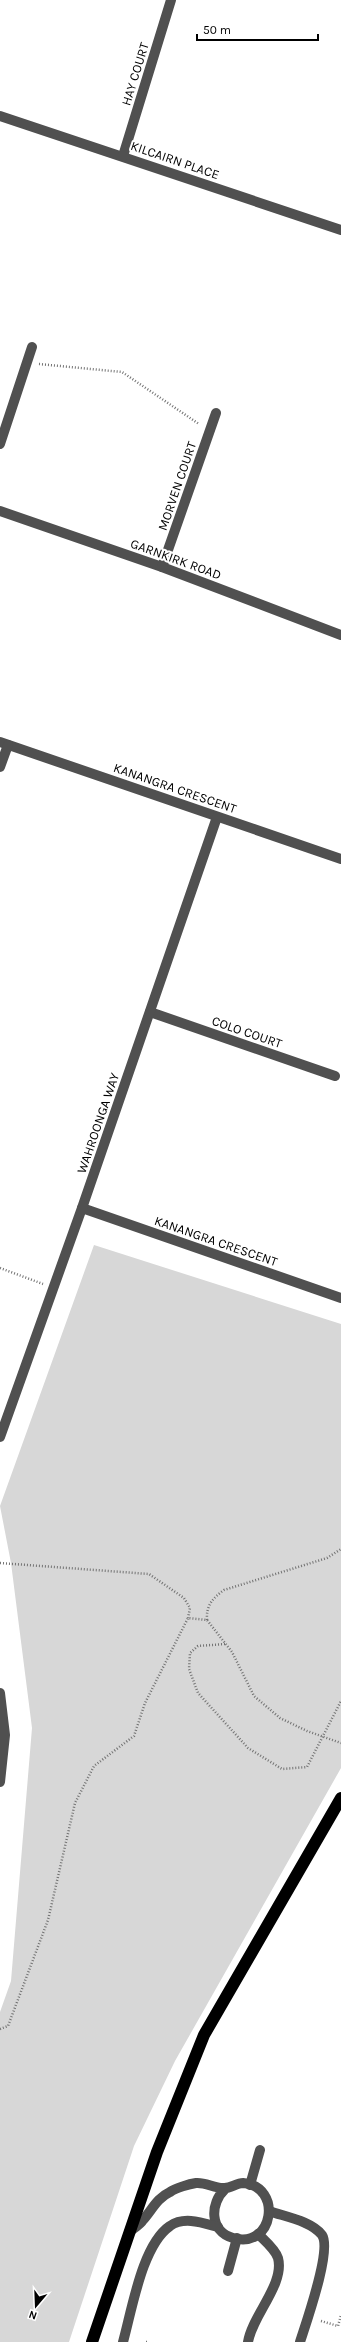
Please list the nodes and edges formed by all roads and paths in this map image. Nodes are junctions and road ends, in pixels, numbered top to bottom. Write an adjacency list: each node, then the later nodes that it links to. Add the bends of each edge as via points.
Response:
1 (171, 0): 3 (street, HAY COURT)
2 (0, 116): 3 (street, KILCAIRN PLACE)
3 (123, 156): 4 (street, KILCAIRN PLACE)
4 (341, 230)
5 (32, 346): 6 (street)
6 (26, 363): 8 (path, via 122,372); 9 (street)
7 (216, 413): 8 (street, MORVEN COURT)
8 (210, 432): 11 (street, MORVEN COURT)
9 (0, 444)
10 (0, 511): 11 (street, GARNKIRK ROAD)
11 (162, 567): 12 (street, GARNKIRK ROAD)
12 (341, 635)
13 (4, 743): 14 (street); 15 (street, KANANGRA CRESCENT)
14 (0, 767)
15 (217, 817): 16 (street, KANANGRA CRESCENT); 17 (street, WAHROONGA WAY)
16 (341, 859)
17 (150, 1012): 18 (street, COLO COURT); 19 (street, WAHROONGA WAY)
18 (335, 1076)
19 (82, 1208): 21 (street, WAHROONGA WAY); 22 (street, KANANGRA CRESCENT)
20 (0, 1268): 21 (path)
21 (54, 1288): 23 (street, WAHROONGA WAY)
22 (341, 1298)
23 (0, 1437)
24 (341, 1549): 27 (path, via 327,1558 224,1590 211,1600 206,1613)
25 (0, 1563): 26 (path, via 149,1574 184,1598 190,1608)
26 (188, 1618): 27 (path); 34 (path, via 145,1703 134,1736 94,1766 75,1803 48,1920 8,2026)
27 (207, 1620): 28 (path)
28 (225, 1644): 30 (path, via 198,1646 190,1654 189,1670 198,1693 248,1748 282,1769 307,1766); 31 (path, via 232,1652 254,1696 280,1718 307,1731)
29 (0, 1692): 32 (street, via 5,1735)
30 (341, 1701)
31 (341, 1742)
32 (0, 1782)
33 (341, 1798): 40 (highway, via 204,2035 157,2152)
34 (0, 2030)
35 (260, 2150): 36 (street)
36 (250, 2185): 37 (street, via 233,2184); 38 (street, via 261,2191 267,2199)
37 (225, 2189): 39 (street, via 218,2195 214,2205 214,2218); 40 (street, via 196,2183 170,2192)
38 (270, 2211): 41 (street, via 268,2220); 49 (street, via 314,2228 325,2243 324,2261)
39 (218, 2226): 42 (street, via 227,2235); 47 (street, via 189,2220 170,2225 152,2247 141,2275)
40 (129, 2232): 46 (highway)
41 (258, 2234): 42 (street, via 250,2238); 48 (street, via 273,2250 278,2264 274,2286)
42 (237, 2238): 43 (street)
43 (228, 2271)
44 (341, 2315): 45 (path, via 338,2326 321,2320)
45 (319, 2327)
46 (92, 2342)
47 (123, 2342)
48 (248, 2342)
49 (300, 2342)

